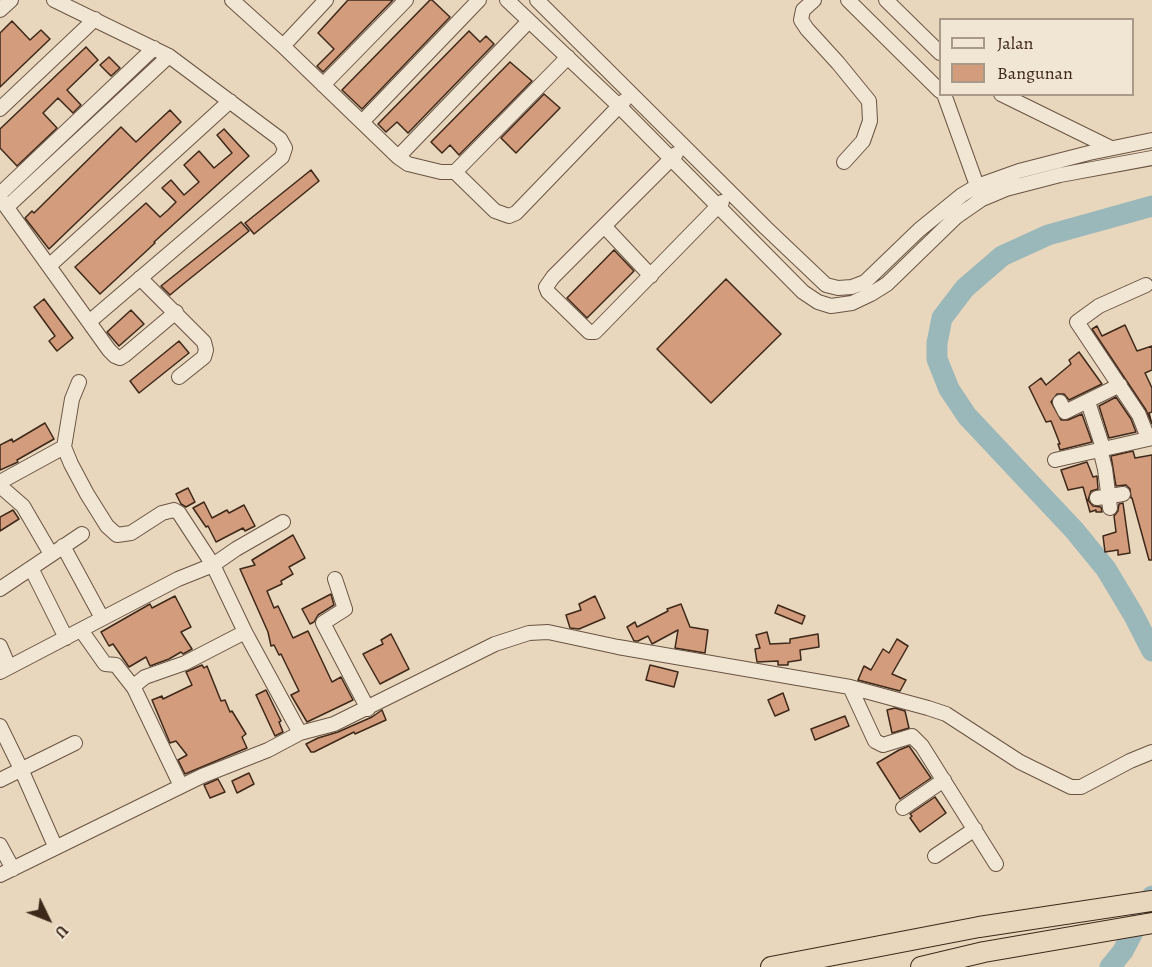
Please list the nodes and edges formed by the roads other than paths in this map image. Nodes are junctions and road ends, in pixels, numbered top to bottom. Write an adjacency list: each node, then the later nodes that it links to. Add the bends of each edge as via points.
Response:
1 (11, 0): 12 (street)
2 (54, 0): 13 (street)
3 (232, 0): 17 (street)
4 (326, 0): 17 (street)
5 (406, 0): 22 (street)
6 (479, 0): 30 (street)
7 (507, 0): 14 (street)
8 (537, 0): 15 (street)
9 (814, 0): 38 (street, via 803,10 801,20 869,101 870,121 863,141)
10 (848, 0): 23 (street)
11 (886, 0): 19 (street)
12 (0, 10)
13 (95, 19): 18 (street); 29 (street)
14 (529, 21): 16 (street); 35 (street)
15 (567, 29): 16 (street); 24 (street)
16 (552, 42): 21 (street)
17 (283, 46): 22 (street)
18 (154, 48): 20 (street); 31 (street)
19 (939, 52)
20 (169, 56): 27 (street); 31 (street)
21 (568, 57): 28 (street); 39 (street)
22 (323, 85): 30 (street)
23 (939, 89)
24 (631, 95): 28 (street); 33 (street)
25 (945, 96): 40 (street)
26 (1005, 96): 34 (street)
27 (230, 101): 45 (street); 47 (street, via 280,139 284,154)
28 (618, 105): 37 (street); 39 (street, via 509,216 495,211)
29 (0, 109)
30 (362, 122): 35 (street)
31 (85, 123): 42 (street)
32 (1152, 140): 34 (street)
33 (684, 147): 37 (street); 41 (street)
34 (1111, 148): 40 (street, via 1019,171)
35 (398, 157): 39 (street, via 422,169)
36 (1152, 158): 40 (street)
37 (672, 160): 43 (street); 44 (street)
38 (844, 162)
39 (455, 172)
40 (980, 192): 48 (street, via 962,195 865,282 852,287); 50 (street, via 886,284 840,306)
41 (732, 193): 43 (street); 48 (street)
42 (2, 200): 45 (street)
43 (717, 207): 46 (street); 50 (street)
44 (604, 227): 46 (street); 46 (street, via 553,277 546,287 548,292 589,332 595,332)
45 (49, 266): 52 (street)
46 (651, 276)
47 (140, 278): 51 (street); 52 (street)
48 (826, 285): 50 (street)
49 (1146, 285): 55 (street, via 1099,306 1077,322)
50 (818, 302)
51 (176, 312): 52 (street, via 120,358); 53 (street, via 201,338 206,350 204,357)
52 (88, 322)
53 (179, 377)
54 (79, 382): 59 (street)
55 (1120, 385): 57 (street); 58 (street)
56 (1060, 402): 57 (street, via 1065,412)
57 (1088, 402): 60 (street)
58 (1150, 438): 60 (street)
59 (64, 447): 62 (street); 67 (street, via 87,494 117,535 131,533 162,513 174,510)
60 (1102, 449): 61 (street); 63 (street, via 1105,500)
61 (1055, 460)
62 (0, 484): 66 (street, via 21,503)
63 (1123, 494)
64 (283, 522): 67 (street)
65 (82, 534): 66 (street)
66 (57, 550): 68 (street); 71 (street)
67 (213, 565): 71 (street); 73 (street)
68 (31, 568): 70 (street); 74 (street)
69 (335, 579): 79 (street, via 345,609 323,623)
70 (0, 589)
71 (102, 618): 72 (street)
72 (81, 630): 74 (street); 78 (street, via 105,664 116,665)
73 (245, 632): 78 (street, via 185,663 140,680); 81 (street)
74 (66, 638): 76 (street)
75 (0, 646): 76 (street)
76 (5, 670)
77 (850, 687): 79 (street, via 548,632 495,644); 83 (street, via 946,714 1020,762 1071,787 1081,787); 86 (street, via 875,741 883,746 912,736)
78 (134, 688): 87 (street)
79 (368, 709): 81 (street)
80 (0, 726): 84 (street)
81 (300, 733): 87 (street)
82 (75, 743): 84 (street)
83 (1152, 752)
84 (21, 769): 85 (street); 91 (street)
85 (0, 780)
86 (944, 780): 88 (street); 89 (street)
87 (182, 786): 91 (street)
88 (903, 808)
89 (975, 829): 92 (street); 93 (street)
90 (0, 845): 94 (street)
91 (55, 846): 94 (street)
92 (935, 856)
93 (996, 864)
94 (6, 872)
95 (1152, 901): 97 (highway, via 979,927)
96 (1152, 923): 98 (highway)
97 (771, 967)
98 (921, 967)

